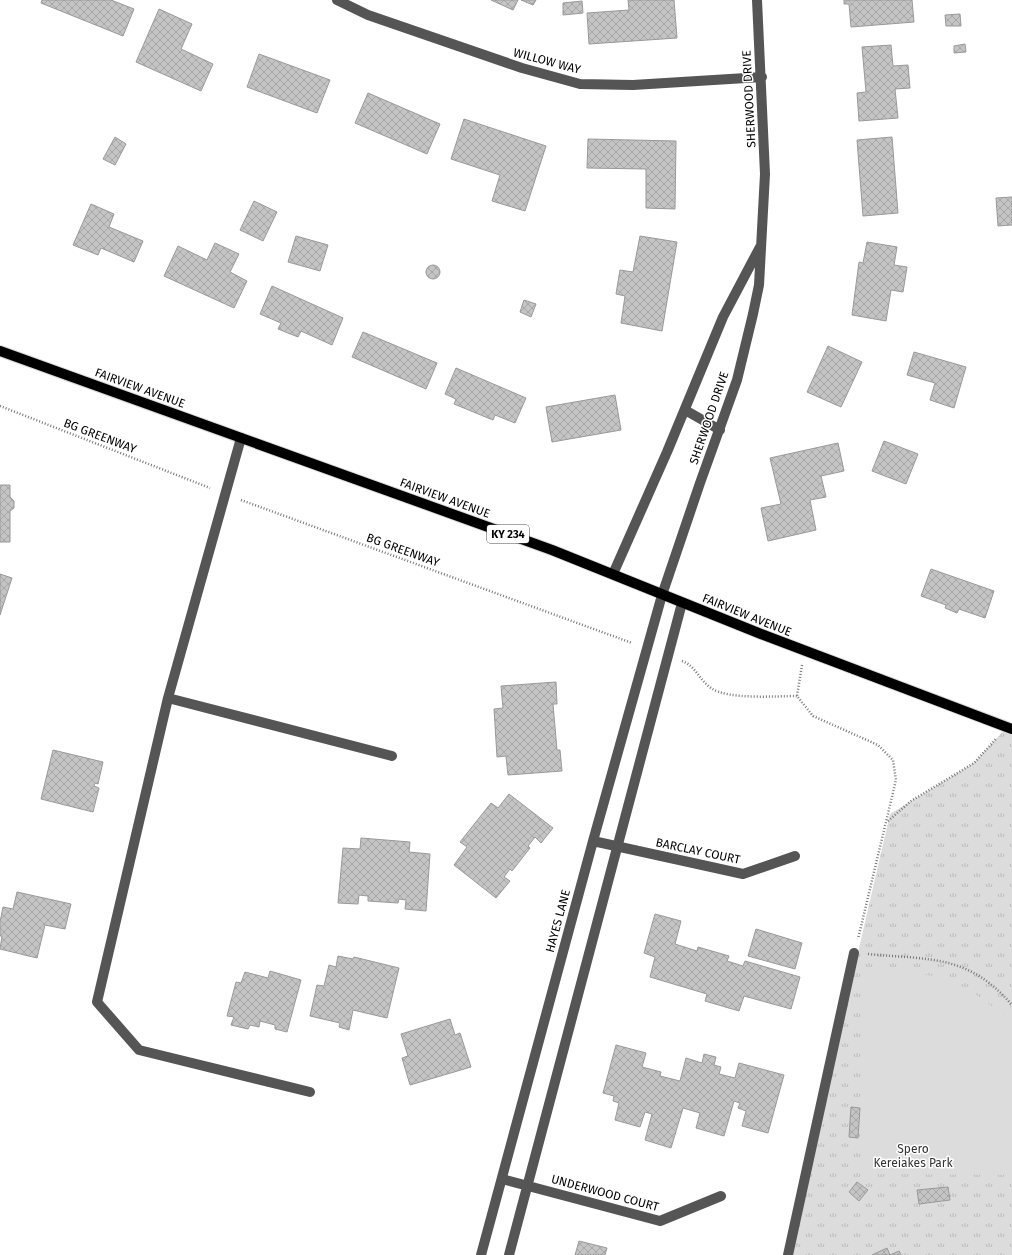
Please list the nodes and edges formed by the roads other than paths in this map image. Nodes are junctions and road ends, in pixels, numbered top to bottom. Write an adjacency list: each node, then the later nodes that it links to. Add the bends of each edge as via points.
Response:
1 (337, 0): 3 (street, WILLOW WAY, via 368,15 514,66 580,84 633,85)
2 (757, 0): 3 (street, SHERWOOD DRIVE)
3 (762, 77): 4 (street, SHERWOOD DRIVE, via 765,174)
4 (761, 246): 6 (street, SHERWOOD DRIVE, via 723,317); 7 (street, SHERWOOD DRIVE, via 759,285 753,314 737,380)
5 (0, 351): 8 (main road, FAIRVIEW AVENUE / KY 234)
6 (685, 410): 7 (street); 9 (street, SHERWOOD DRIVE)
7 (720, 430): 10 (street, SHERWOOD DRIVE)
8 (241, 438): 9 (main road, FAIRVIEW AVENUE / KY 234); 12 (street)
9 (613, 574): 10 (main road, FAIRVIEW AVENUE / KY 234)
10 (662, 595): 11 (main road, FAIRVIEW AVENUE / KY 234); 15 (street, HAYES LANE)
11 (682, 603): 13 (main road, FAIRVIEW AVENUE / KY 234); 16 (street)
12 (168, 698): 14 (street); 19 (street, via 97,1002 139,1050)
13 (1010, 728)
14 (392, 756)
15 (593, 841): 16 (street, BARCLAY COURT); 20 (street, HAYES LANE)
16 (616, 847): 17 (street, BARCLAY COURT, via 743,874); 21 (street)
17 (795, 856)
18 (854, 953): 25 (street)
19 (310, 1092)
20 (502, 1180): 21 (street, UNDERWOOD COURT); 23 (street, HAYES LANE)
21 (526, 1186): 22 (street, UNDERWOOD COURT, via 660,1221); 24 (street)
22 (721, 1196)
23 (481, 1255)
24 (509, 1255)
25 (788, 1255)

